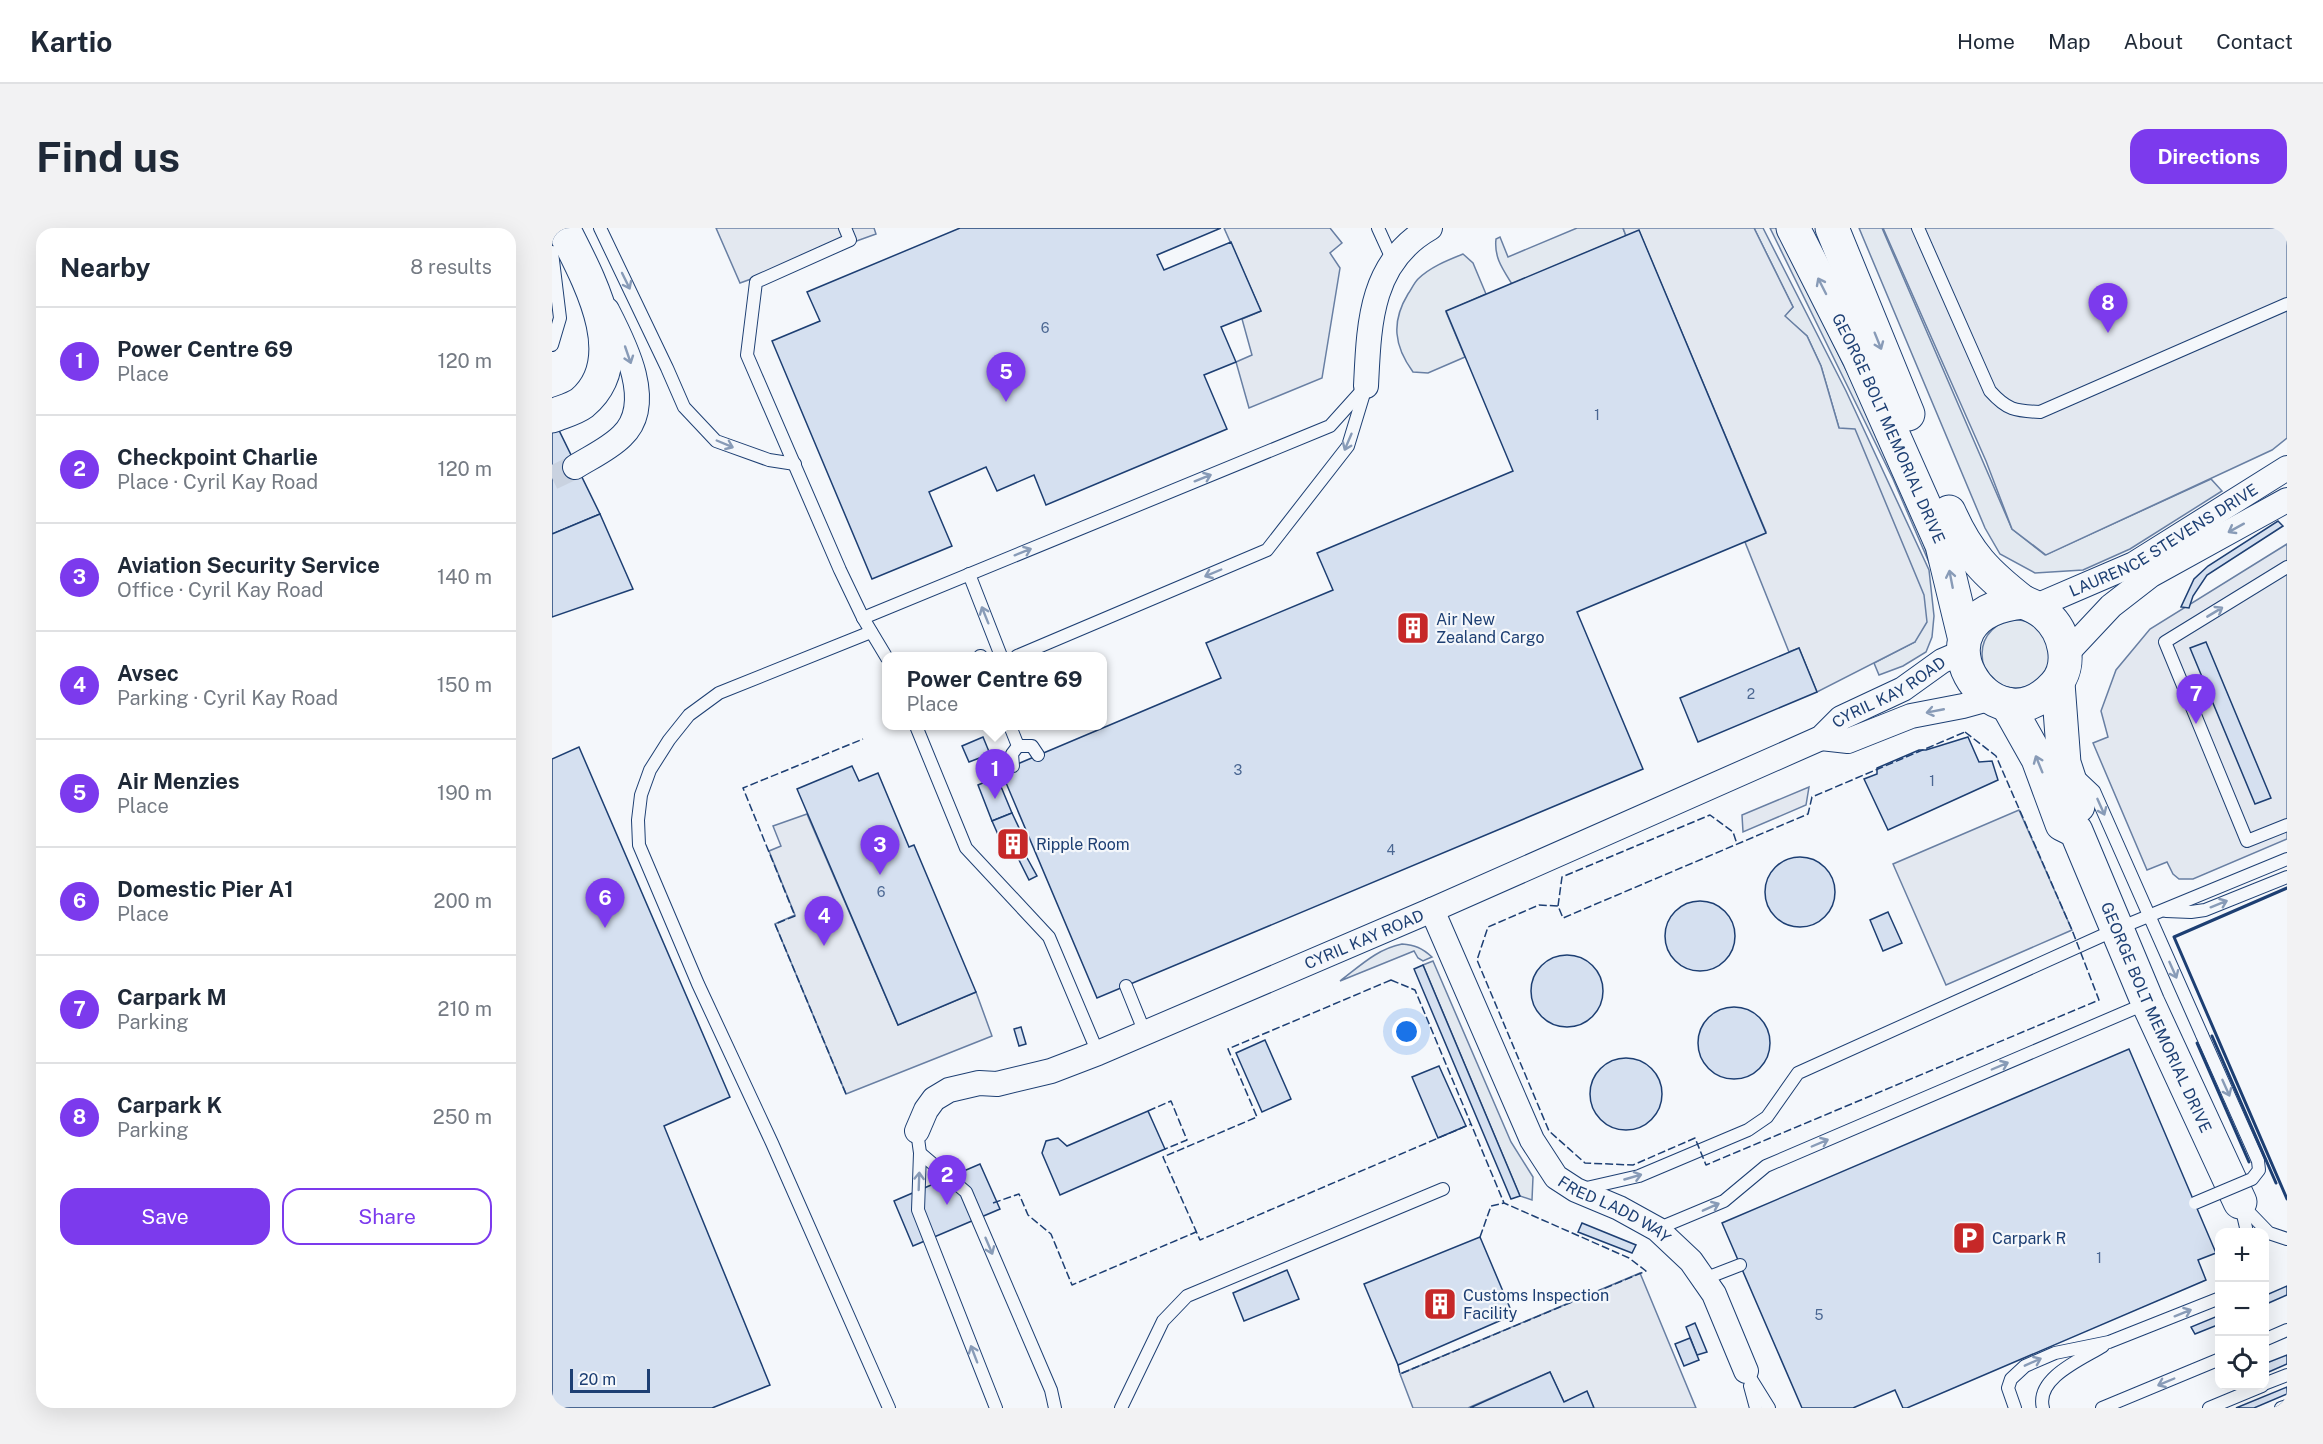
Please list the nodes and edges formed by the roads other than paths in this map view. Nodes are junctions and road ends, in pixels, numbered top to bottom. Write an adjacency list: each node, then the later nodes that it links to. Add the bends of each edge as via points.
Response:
1 (564, 228): 14 (street, via 597,300 605,369 581,404); 16 (street, one-way to 16, via 629,353 637,399 624,435)
2 (600, 228): 15 (lane, one-way to 15, via 684,407 716,441 769,460)
3 (845, 228): 15 (lane, via 850,240 756,282 747,355)
4 (1378, 228): 10 (lane)
5 (1430, 228): 10 (street, via 1415,236)
6 (1793, 228): 24 (street, GEORGE BOLT MEMORIAL DRIVE, one-way to 6, via 1949,565 1939,536 1859,358)
7 (1832, 228): 21 (street, GEORGE BOLT MEMORIAL DRIVE, one-way to 21, via 1957,531 1969,552 2000,584)
8 (1918, 228): 11 (lane, via 1990,391 2015,411 2040,412)
9 (552, 252): 12 (lane, via 560,318)
10 (1393, 261): 13 (street, via 1380,282 1373,305)
11 (2287, 304)
12 (552, 345)
13 (1366, 386): 20 (lane, one-way to 13, via 1330,426); 27 (lane, one-way to 27, via 1348,446 1267,550)
14 (552, 416)
15 (795, 464): 22 (lane)
16 (575, 466)
17 (2287, 468): 21 (street, LAURENCE STEVENS DRIVE, via 2134,564)
18 (2287, 500): 28 (street, LAURENCE STEVENS DRIVE, one-way to 28, via 2144,580 2111,606)
19 (2287, 567): 37 (lane, one-way to 19, via 2247,841 2165,642)
20 (969, 574): 22 (lane); 26 (lane, one-way to 20)
21 (2028, 604): 24 (street, via 2009,603 1995,608 1971,625); 28 (street, via 2055,625 2061,638)
22 (863, 618): 23 (lane)
23 (871, 632): 25 (lane); 68 (lane, via 719,693 689,715 650,770 641,795 638,828 639,846 698,984)
24 (1963, 644): 29 (street, via 1970,678 1977,688); 32 (street, CYRIL KAY ROAD, via 1903,689 1841,718)
25 (883, 652)
26 (999, 652)
27 (1029, 652)
28 (2062, 669): 29 (street, via 2044,695 2022,704); 35 (street, GEORGE BOLT MEMORIAL DRIVE)
29 (1999, 701): 32 (street, CYRIL KAY ROAD, one-way to 32, via 1911,716 1848,741); 38 (street, GEORGE BOLT MEMORIAL DRIVE, one-way to 29, via 2062,824 2038,759)
30 (918, 730): 48 (lane, via 966,848 1049,937)
31 (1012, 730): 33 (lane)
32 (1821, 738): 41 (street, CYRIL KAY ROAD)
33 (1018, 746): 34 (lane, via 1032,746); 36 (lane, via 1012,754)
34 (1038, 755)
35 (2064, 764): 38 (street, GEORGE BOLT MEMORIAL DRIVE, via 2082,817); 43 (lane, one-way to 43, via 2094,791)
36 (1013, 766)
37 (2287, 825)
38 (2076, 831): 44 (street, GEORGE BOLT MEMORIAL DRIVE)
39 (2287, 859): 42 (lane)
40 (2287, 877): 42 (lane, one-way to 40, via 2198,912)
41 (1432, 910): 47 (street, CYRIL KAY ROAD); 51 (street, FRED LADD WAY, via 1532,1140 1556,1177)
42 (2162, 911): 43 (lane)
43 (2149, 916): 44 (lane); 52 (lane, one-way to 52, bridge, via 2258,1161 2259,1170 2252,1179)
44 (2117, 929): 46 (street, GEORGE BOLT MEMORIAL DRIVE); 51 (lane, one-way to 44, via 1639,1176 1748,1130 1767,1117 1798,1072)
45 (1126, 986): 47 (lane)
46 (2148, 1003): 53 (street, GEORGE BOLT MEMORIAL DRIVE); 54 (lane, one-way to 46, via 1724,1201 1766,1166)
47 (1145, 1033): 48 (street, CYRIL KAY ROAD)
48 (1098, 1053): 49 (street, CYRIL KAY ROAD, via 1051,1071 949,1090 934,1099 926,1110)
49 (918, 1142): 69 (lane, one-way to 49, via 918,1210); 70 (lane, one-way to 70, via 966,1192 1051,1390)
50 (1443, 1188): 71 (lane, via 1187,1296 1163,1321)
51 (1576, 1190): 54 (street, FRED LADD WAY)
52 (2195, 1203)
53 (2244, 1217): 55 (lane)
54 (1657, 1229): 57 (street, FRED LADD WAY)
55 (2287, 1239)
56 (1740, 1265): 57 (lane)
57 (1704, 1279): 63 (street, FRED LADD WAY)
58 (2215, 1300): 61 (lane, one-way to 58)
59 (2287, 1330): 60 (lane)
60 (2269, 1338)
61 (2109, 1342): 74 (lane, one-way to 61, via 2008,1388 2011,1379 2025,1366 2055,1353); 75 (lane, via 2053,1378 2042,1394)
62 (2215, 1361): 76 (lane, one-way to 76)
63 (1746, 1371): 72 (lane); 73 (lane)
64 (2287, 1375): 65 (lane)
65 (2269, 1382)
66 (2251, 1390): 77 (lane)
67 (2287, 1406): 78 (lane)
68 (889, 1408)
69 (996, 1408)
70 (1055, 1408)
71 (1121, 1408)
72 (1756, 1408)
73 (1769, 1408)
74 (2015, 1408)
75 (2043, 1408)
76 (2102, 1408)
77 (2209, 1408)
78 (2281, 1408)

